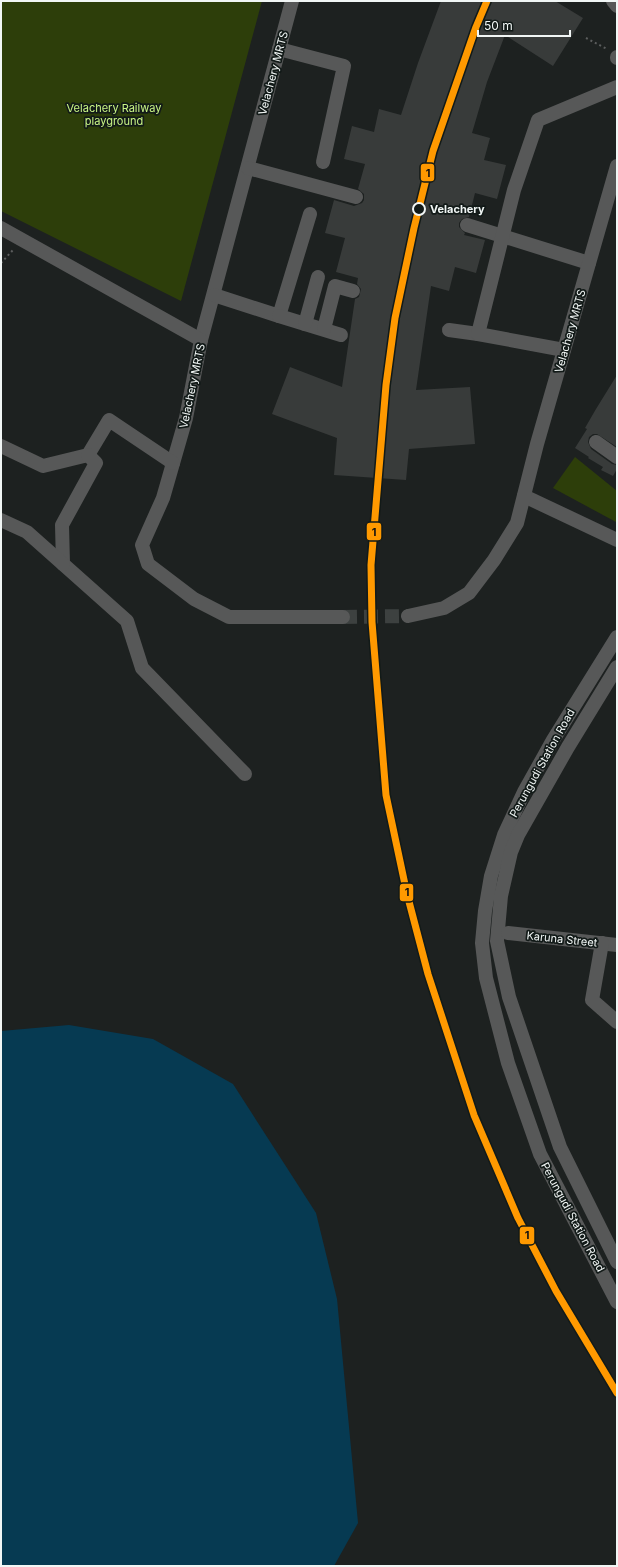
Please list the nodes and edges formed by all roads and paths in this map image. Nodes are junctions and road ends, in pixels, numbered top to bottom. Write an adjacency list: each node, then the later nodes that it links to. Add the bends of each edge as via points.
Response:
1 (292, 1): 5 (street, Velachery MRTS)
2 (613, 1): 3 (street)
3 (617, 6)
4 (586, 38): 6 (path)
5 (280, 48): 8 (street, via 344,66); 10 (street, Velachery MRTS)
6 (615, 56)
7 (617, 87): 15 (street, via 538,120 514,190)
8 (323, 162)
9 (617, 166): 18 (street, Velachery MRTS)
10 (248, 168): 11 (street); 21 (street, Velachery MRTS)
11 (356, 197)
12 (310, 214): 22 (street)
13 (467, 226): 15 (street)
14 (1, 228): 16 (street)
15 (503, 236): 18 (street); 26 (street)
16 (22, 240): 17 (path); 28 (street)
17 (1, 263)
18 (589, 263): 29 (street, Velachery MRTS)
19 (318, 277): 23 (street)
20 (353, 291): 24 (street, via 335,286)
21 (214, 295): 22 (street); 28 (street, Velachery MRTS)
22 (280, 316): 23 (street)
23 (305, 324): 24 (street)
24 (324, 329): 27 (street)
25 (450, 330): 26 (street)
26 (478, 334): 29 (street)
27 (341, 335)
28 (201, 340): 34 (street, Velachery MRTS, via 186,418)
29 (564, 350): 35 (street, Velachery MRTS)
30 (596, 442): 33 (street)
31 (1, 446): 32 (street, via 43,466)
32 (88, 455): 34 (street, via 109,420); 38 (street, via 96,463 62,525)
33 (617, 457)
34 (173, 463): 40 (street, Velachery MRTS, via 163,498 142,545 148,564 194,599 230,618)
35 (524, 496): 37 (street); 39 (street, Velachery MRTS, via 517,523 470,594 444,608)
36 (1, 520): 38 (street, via 27,532)
37 (617, 540)
38 (63, 564): 43 (street, via 127,621 142,668)
39 (408, 616)
40 (343, 617)
41 (617, 636): 49 (street, Perungudi Station Road, via 552,740 504,835 491,876 484,911 482,943 486,978 508,1063 540,1154)
42 (617, 667): 48 (street, Perungudi Station Road, via 518,835 511,852 501,896 497,942 510,997 560,1147)
43 (245, 774)
44 (508, 933): 45 (street, Karuna Street)
45 (602, 943): 46 (street, Karuna Street); 47 (street, via 592,1000)
46 (617, 945)
47 (617, 1022)
48 (617, 1262)
49 (617, 1302)

